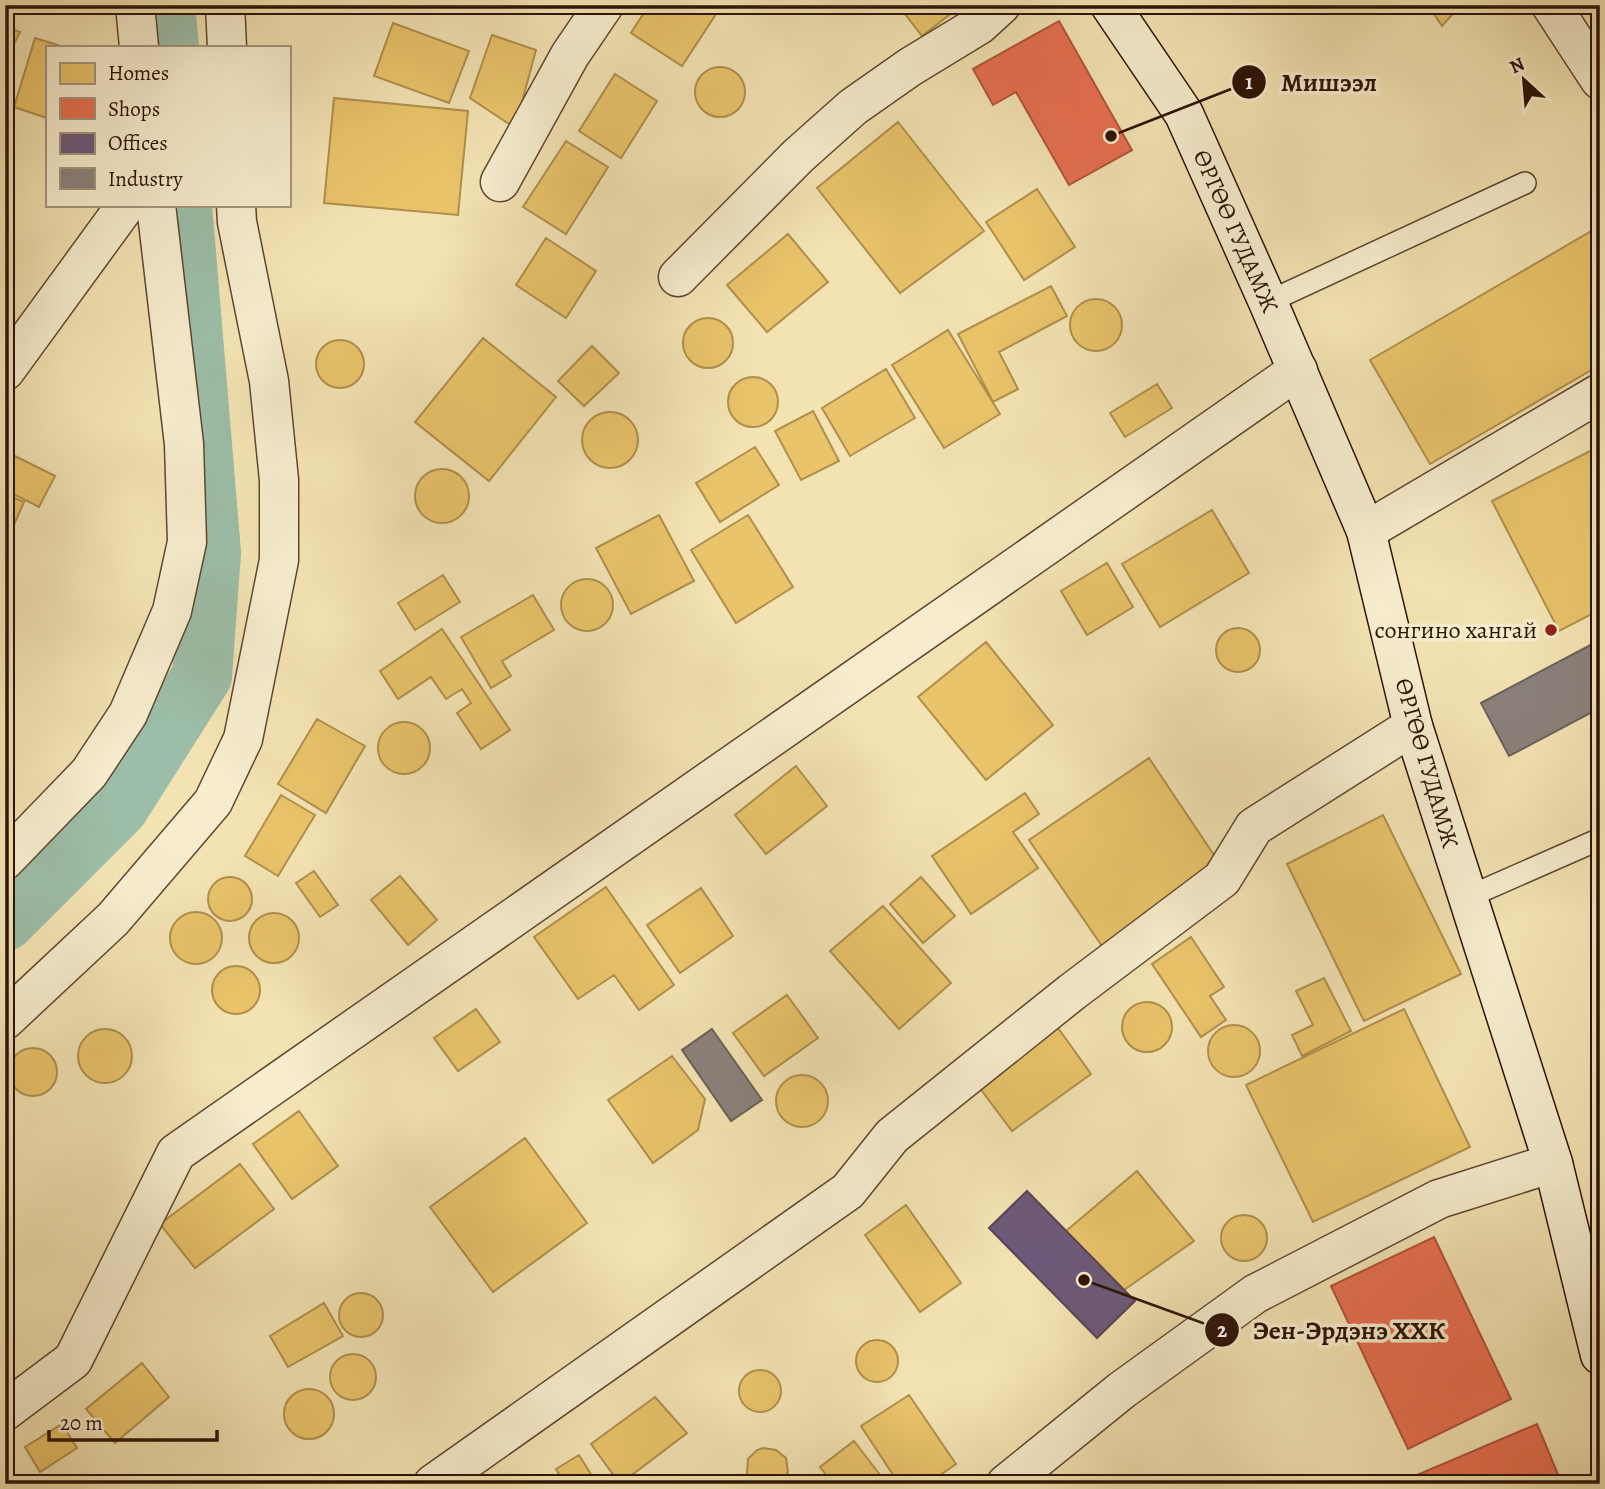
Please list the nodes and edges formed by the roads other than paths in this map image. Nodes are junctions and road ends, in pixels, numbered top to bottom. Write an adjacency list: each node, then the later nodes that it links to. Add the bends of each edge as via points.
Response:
1 (135, 5): 7 (street)
2 (225, 5): 8 (street)
3 (604, 5): 10 (street, via 570,55)
4 (1002, 5): 15 (street, via 979,25 853,107)
5 (1110, 5): 16 (street, ӨРГӨӨ ГУДАМЖ, via 1184,114)
6 (1551, 5): 9 (street)
7 (139, 46)
8 (227, 46)
9 (1600, 79)
10 (500, 182)
11 (1525, 183): 16 (lane)
12 (125, 206): 18 (street)
13 (156, 206): 23 (street, via 184,444 187,542 172,611 128,714 89,773)
14 (236, 206): 25 (street, via 269,381 279,480 279,560 243,739 213,802 113,919)
15 (678, 277)
16 (1268, 302): 17 (street, ӨРГӨӨ ГУДАМЖ)
17 (1298, 370): 20 (street, ӨРГӨӨ ГУДАМЖ); 28 (street, via 176,1153 73,1360)
18 (5, 371)
19 (1600, 393): 20 (street)
20 (1366, 531): 21 (street, ӨРГӨӨ ГУДАМЖ)
21 (1413, 726): 24 (street, ӨРГӨӨ ГУДАМЖ); 29 (street, via 1254,827 1222,880 892,1136 848,1191)
22 (1600, 839): 24 (lane)
23 (5, 860)
24 (1468, 897): 26 (street, ӨРГӨӨ ГУДАМЖ)
25 (5, 1020)
26 (1553, 1163): 27 (street, ӨРГӨӨ ГУДАМЖ); 30 (street, via 1439,1199 1255,1294 1122,1390)
27 (1600, 1355)
28 (5, 1411)
29 (433, 1484)
30 (1006, 1484)

